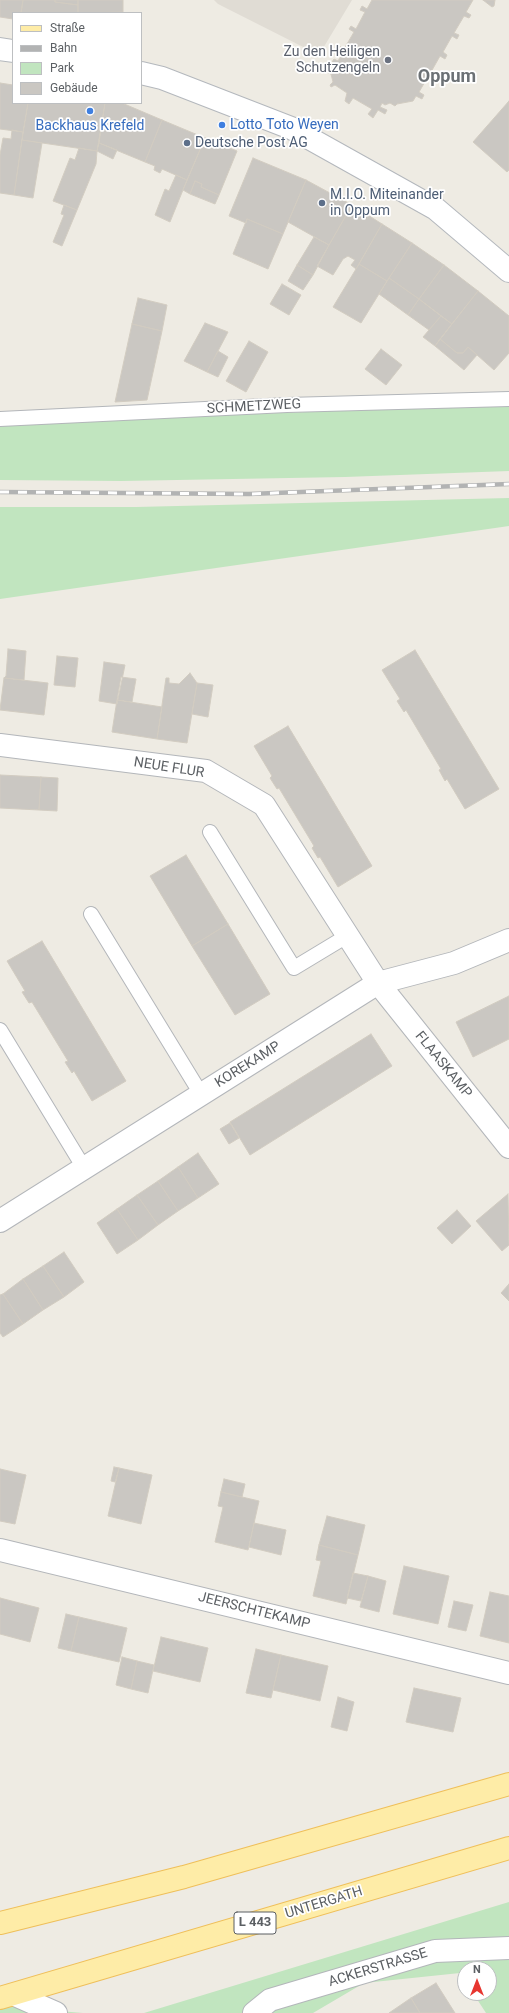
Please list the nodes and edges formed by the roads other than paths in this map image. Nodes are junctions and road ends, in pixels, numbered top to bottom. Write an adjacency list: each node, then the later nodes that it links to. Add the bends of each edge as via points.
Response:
1 (0, 49): 2 (street)
2 (12, 51)
3 (142, 73): 4 (street, via 162,78 291,128 436,209)
4 (509, 271)
5 (509, 399): 6 (lane, SCHMETZWEG, via 287,405)
6 (0, 419)
7 (0, 745): 10 (street, NEUE FLUR, via 206,771 264,805)
8 (210, 832): 10 (lane, via 294,968)
9 (91, 914): 14 (lane)
10 (347, 936): 12 (street, NEUE FLUR)
11 (509, 940): 12 (street, KOREKAMP, via 454,963)
12 (378, 983): 14 (street, KOREKAMP); 15 (street, FLAASKAMP)
13 (0, 1030): 16 (lane)
14 (201, 1094): 16 (street, KOREKAMP)
15 (509, 1147)
16 (84, 1168): 17 (street, KOREKAMP)
17 (0, 1221)
18 (0, 1550): 19 (street, JEERSCHTEKAMP)
19 (509, 1672)
20 (509, 1784): 22 (main road, via 184,1877)
21 (509, 1848): 24 (main road, UNTERGATH / L 443)
22 (0, 1923)
23 (509, 1948): 26 (street, ACKERSTRASSE, via 435,1951 270,2000)
24 (8, 1996): 25 (street)
25 (56, 2013)
26 (254, 2013)

